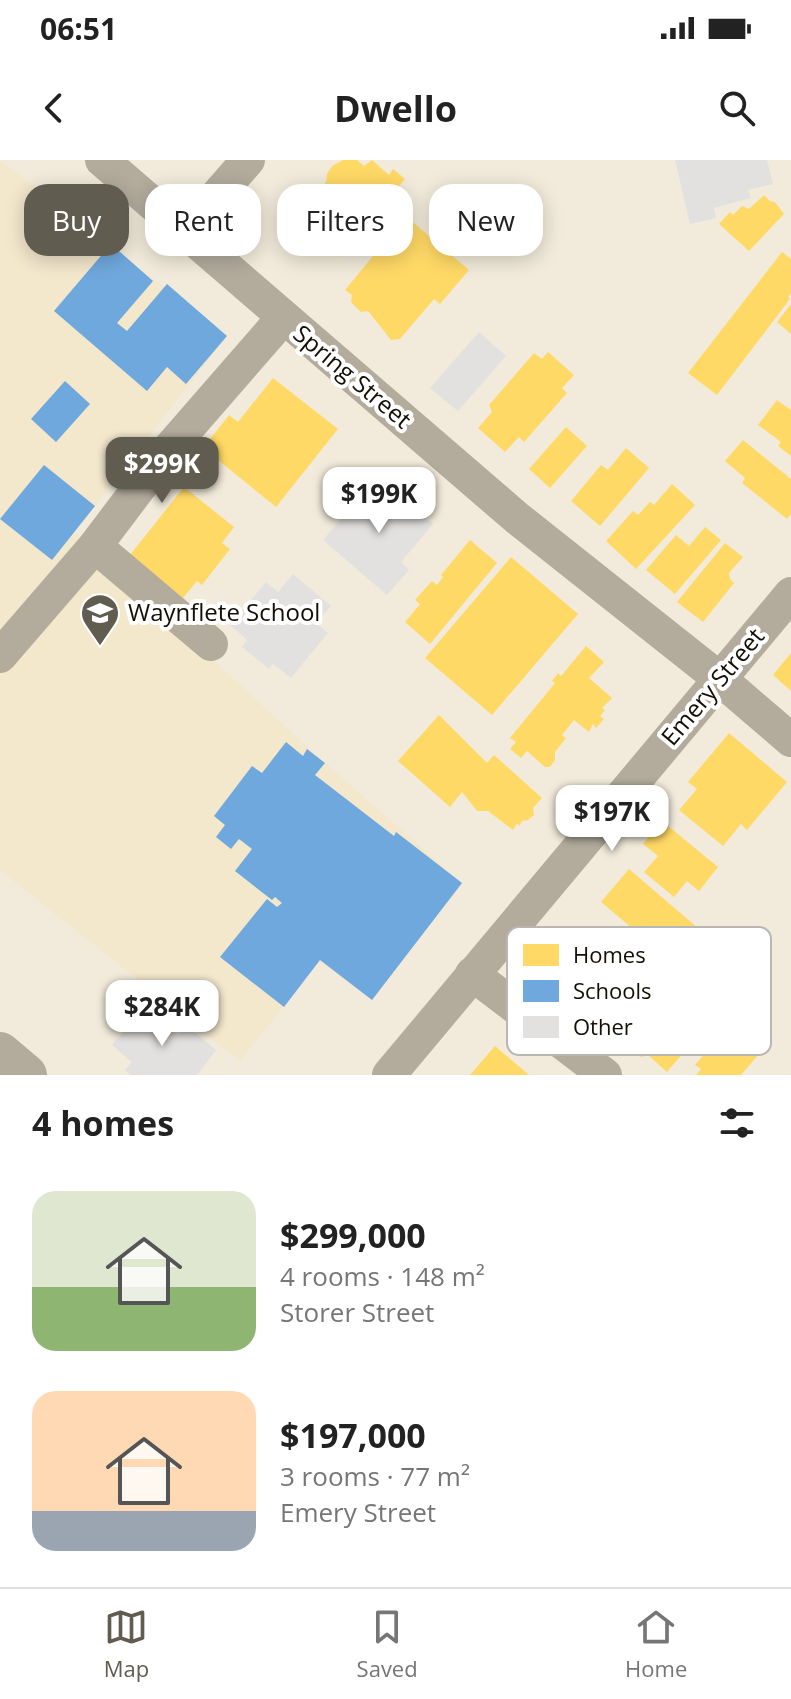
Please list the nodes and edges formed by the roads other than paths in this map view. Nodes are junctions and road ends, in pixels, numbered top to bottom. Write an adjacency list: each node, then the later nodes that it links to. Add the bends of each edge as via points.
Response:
1 (102, 160): 4 (street, Spring Street)
2 (248, 160): 3 (street)
3 (227, 184)
4 (145, 197)
5 (212, 256): 6 (street, Spring Street)
6 (283, 318): 7 (street, via 163,456); 11 (street, Spring Street, via 517,518)
7 (95, 546): 9 (street); 10 (street)
8 (791, 594): 11 (street, Emery Street)
9 (211, 644)
10 (0, 656)
11 (720, 679): 12 (street, Spring Street); 13 (street, Emery Street)
12 (791, 740)
13 (512, 927)
14 (507, 932): 15 (street, Emery Street)
15 (472, 974): 16 (street); 20 (street, Emery Street)
16 (507, 1001)
17 (0, 1053): 19 (street)
18 (579, 1055): 21 (street)
19 (26, 1075)
20 (389, 1075)
21 (605, 1075)

